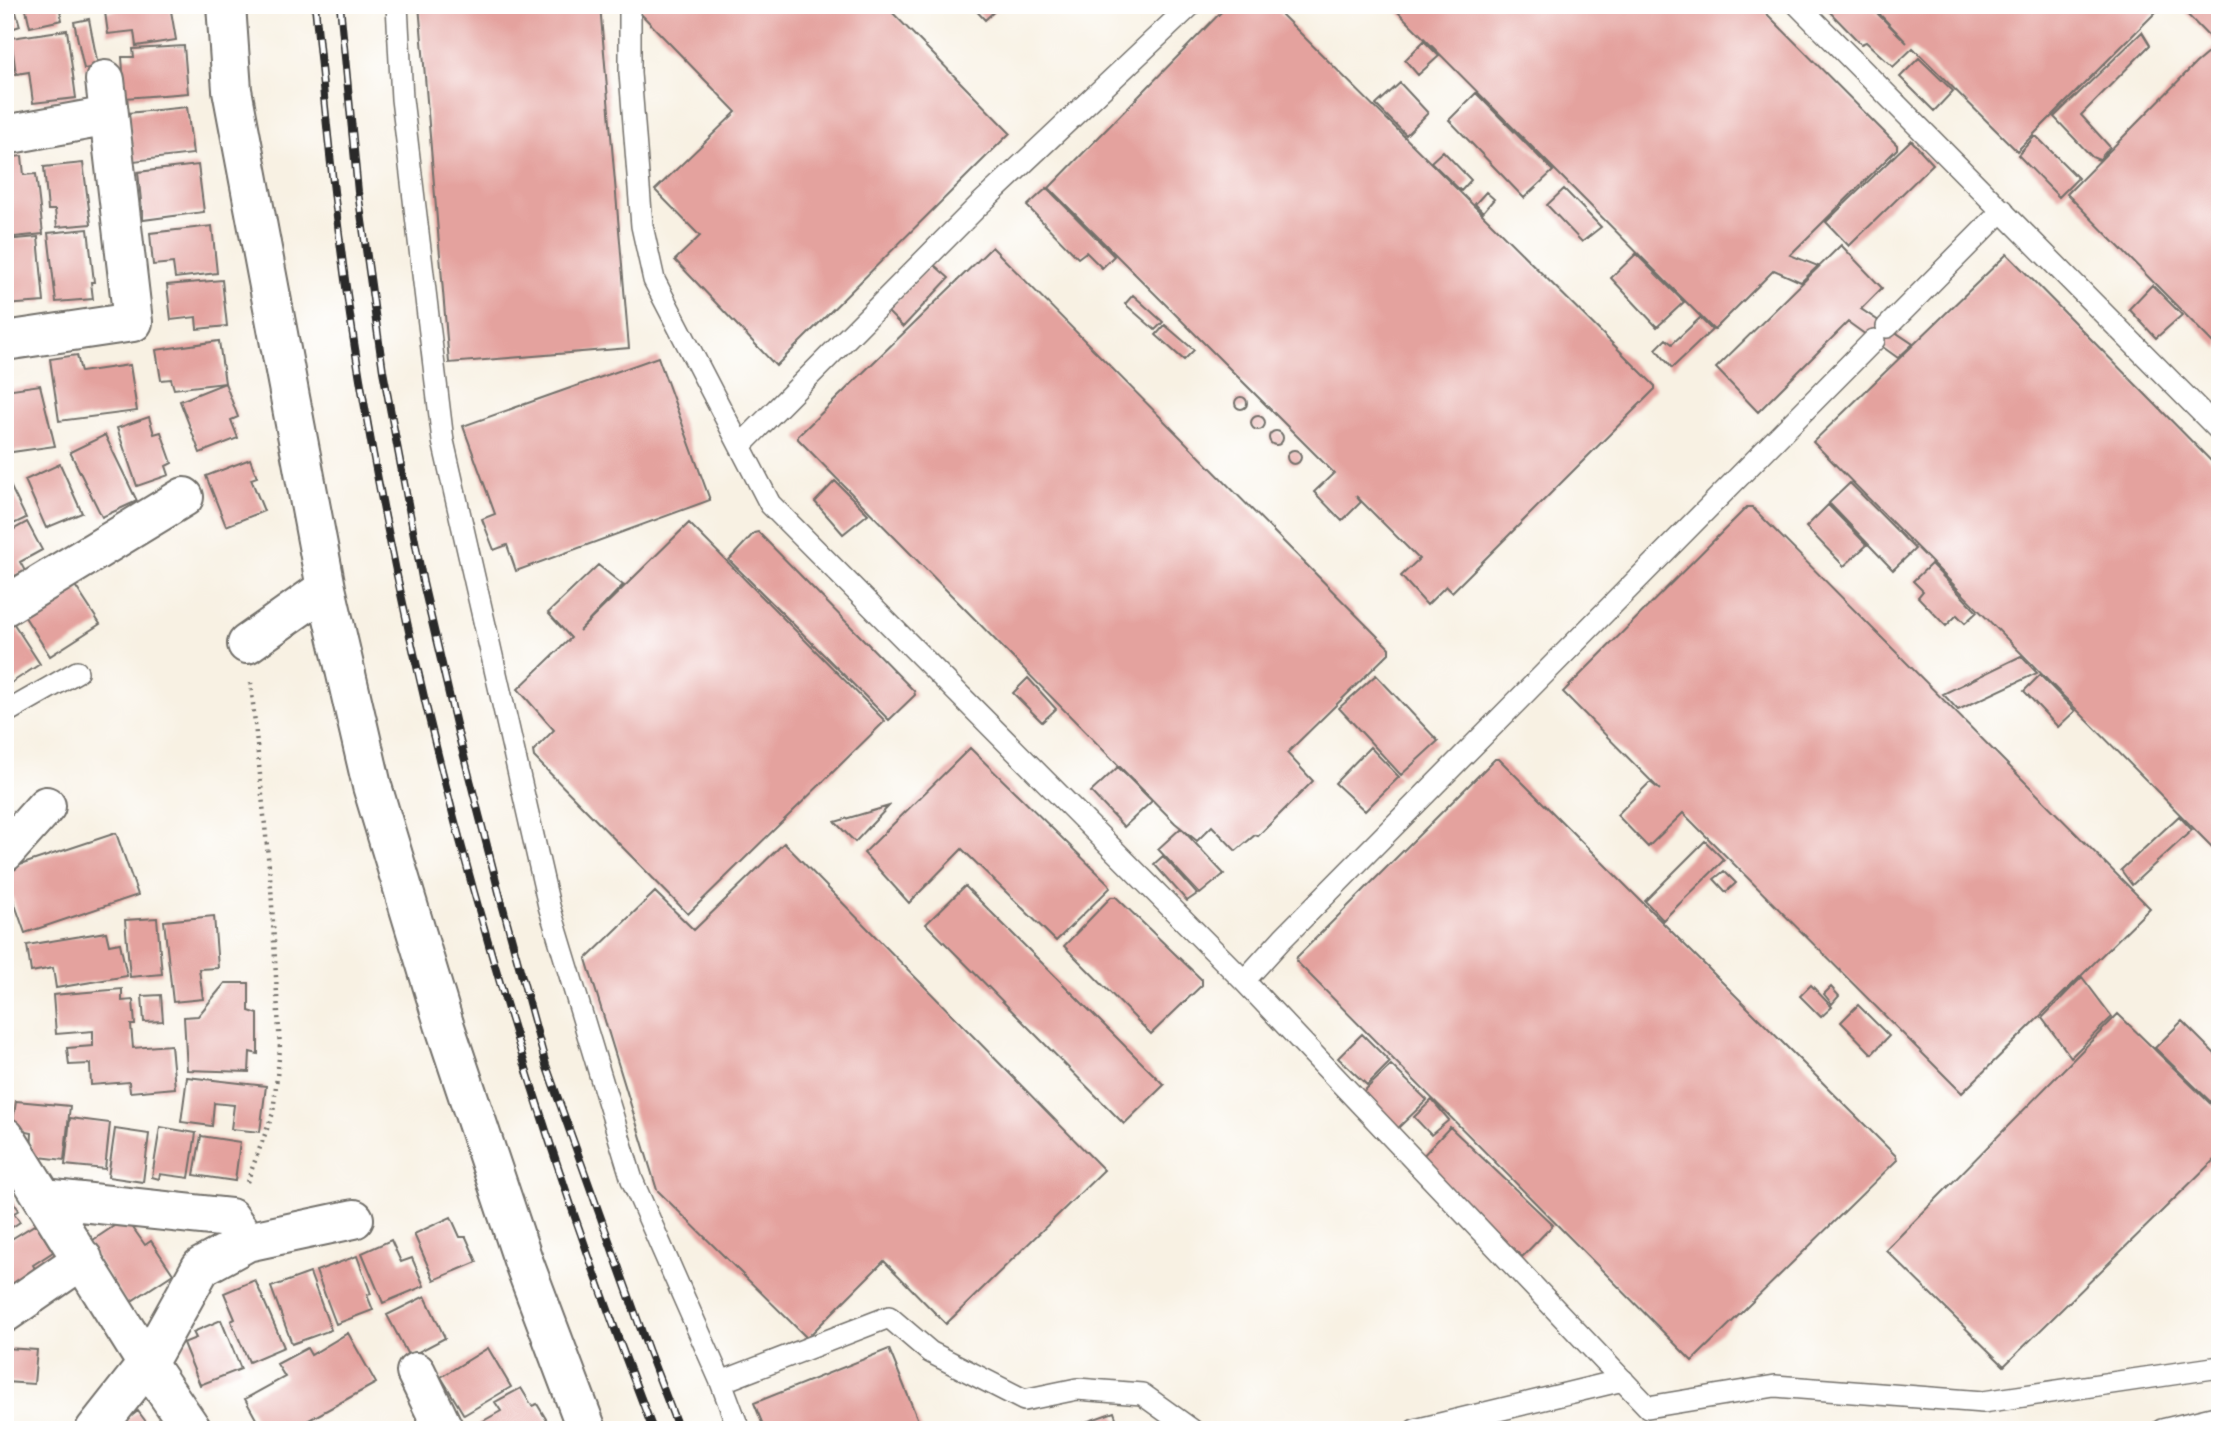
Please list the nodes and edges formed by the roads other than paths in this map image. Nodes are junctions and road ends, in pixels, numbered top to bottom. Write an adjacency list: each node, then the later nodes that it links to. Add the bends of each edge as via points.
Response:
1 (226, 5): 12 (street, via 232,90)
2 (397, 5): 30 (lane, via 402,99 443,441 546,893 632,1180)
3 (630, 5): 10 (lane, via 630,73 642,226 654,280)
4 (1191, 5): 10 (lane, via 979,205)
5 (1798, 5): 7 (lane)
6 (5, 135): 8 (street, via 107,98 133,322)
7 (2003, 210): 9 (lane); 19 (lane)
8 (5, 341)
9 (2220, 431)
10 (740, 446): 19 (lane, via 770,504)
11 (184, 497): 13 (street)
12 (326, 588): 14 (street); 35 (street, via 372,786 444,1024 524,1263)
13 (5, 607)
14 (247, 643)
15 (76, 672): 16 (lane)
16 (5, 713)
17 (46, 806): 18 (street)
18 (5, 852)
19 (1244, 981): 29 (lane)
20 (5, 1137): 21 (street)
21 (44, 1198): 23 (street); 24 (street)
22 (354, 1219): 23 (street)
23 (239, 1230): 26 (street, via 201,1267)
24 (83, 1259): 25 (street); 26 (street)
25 (5, 1313)
26 (147, 1364): 32 (street); 33 (street)
27 (2220, 1367): 29 (lane, via 1983,1402 1774,1386 1648,1407)
28 (416, 1372): 34 (street)
29 (1623, 1380): 38 (lane)
30 (721, 1382): 36 (lane); 37 (lane, via 889,1317 930,1352 1024,1401 1077,1390 1142,1394)
31 (2220, 1416): 39 (lane)
32 (95, 1430)
33 (192, 1430)
34 (444, 1430)
35 (587, 1430)
36 (739, 1430)
37 (1192, 1430)
38 (1415, 1430)
39 (2162, 1430)

